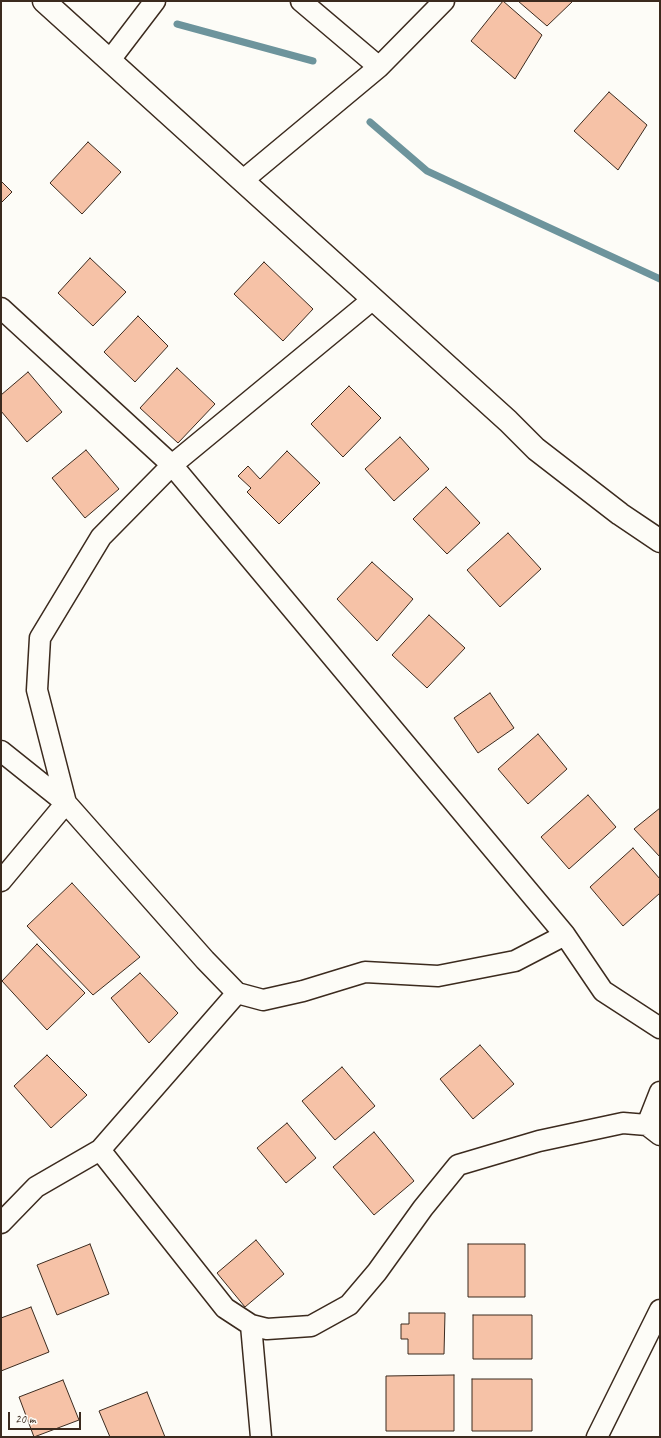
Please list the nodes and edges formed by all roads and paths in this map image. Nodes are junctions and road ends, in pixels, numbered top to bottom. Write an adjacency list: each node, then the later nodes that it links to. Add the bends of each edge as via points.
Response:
1 (44, 1): 5 (street)
2 (155, 1): 5 (street)
3 (301, 1): 6 (street)
4 (444, 1): 6 (street)
5 (110, 60): 7 (street)
6 (379, 68): 7 (street)
7 (242, 181): 8 (street)
8 (372, 300): 10 (street); 11 (street, via 536,449 613,509)
9 (1, 308): 10 (street)
10 (172, 465): 13 (street, via 101,537 40,638 37,690); 15 (street)
11 (660, 541)
12 (1, 751): 13 (street)
13 (66, 803): 14 (street); 16 (street)
14 (1, 881)
15 (565, 935): 16 (street, via 515,961 438,976 365,972 264,1000); 17 (street, via 603,991)
16 (237, 993): 20 (street)
17 (660, 1028)
18 (660, 1092): 19 (street)
19 (653, 1130): 23 (street, via 623,1123 539,1141 458,1165 349,1305 311,1326 267,1329)
20 (100, 1150): 21 (street, via 36,1187); 23 (street, via 225,1308)
21 (1, 1223)
22 (660, 1310): 25 (street)
23 (251, 1325): 24 (street)
24 (261, 1437)
25 (597, 1437)

